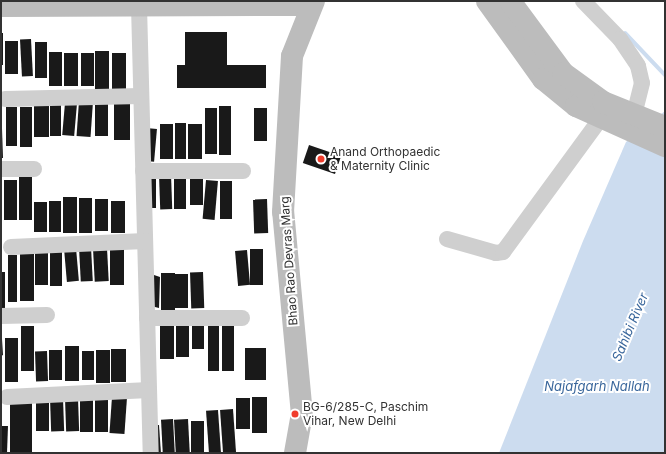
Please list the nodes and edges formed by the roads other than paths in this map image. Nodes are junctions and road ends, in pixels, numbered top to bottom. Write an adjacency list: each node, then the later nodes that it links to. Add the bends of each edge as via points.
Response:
1 (486, 1): 9 (street, via 543,79 576,106)
2 (510, 1): 10 (street, via 563,73 603,102)
3 (582, 1): 10 (street, via 620,39 638,66 642,83)
4 (313, 3): 6 (street); 26 (street, Bhao Rao Devras Marg, via 292,56 283,212 302,414)
5 (1, 6): 6 (street)
6 (138, 6): 7 (street)
7 (141, 96): 8 (street); 14 (street)
8 (6, 99)
9 (601, 118): 10 (street); 16 (street, via 503,252 496,253)
10 (638, 122): 11 (street)
11 (665, 146)
12 (1, 169): 13 (street)
13 (34, 169)
14 (143, 171): 15 (street); 17 (street)
15 (243, 171)
16 (447, 239)
17 (145, 241): 18 (street); 21 (street)
18 (11, 247)
19 (47, 314): 20 (street)
20 (1, 316)
21 (147, 318): 22 (street); 23 (street)
22 (242, 318)
23 (149, 390): 24 (street); 25 (street)
24 (7, 397)
25 (151, 453)
26 (295, 453)

